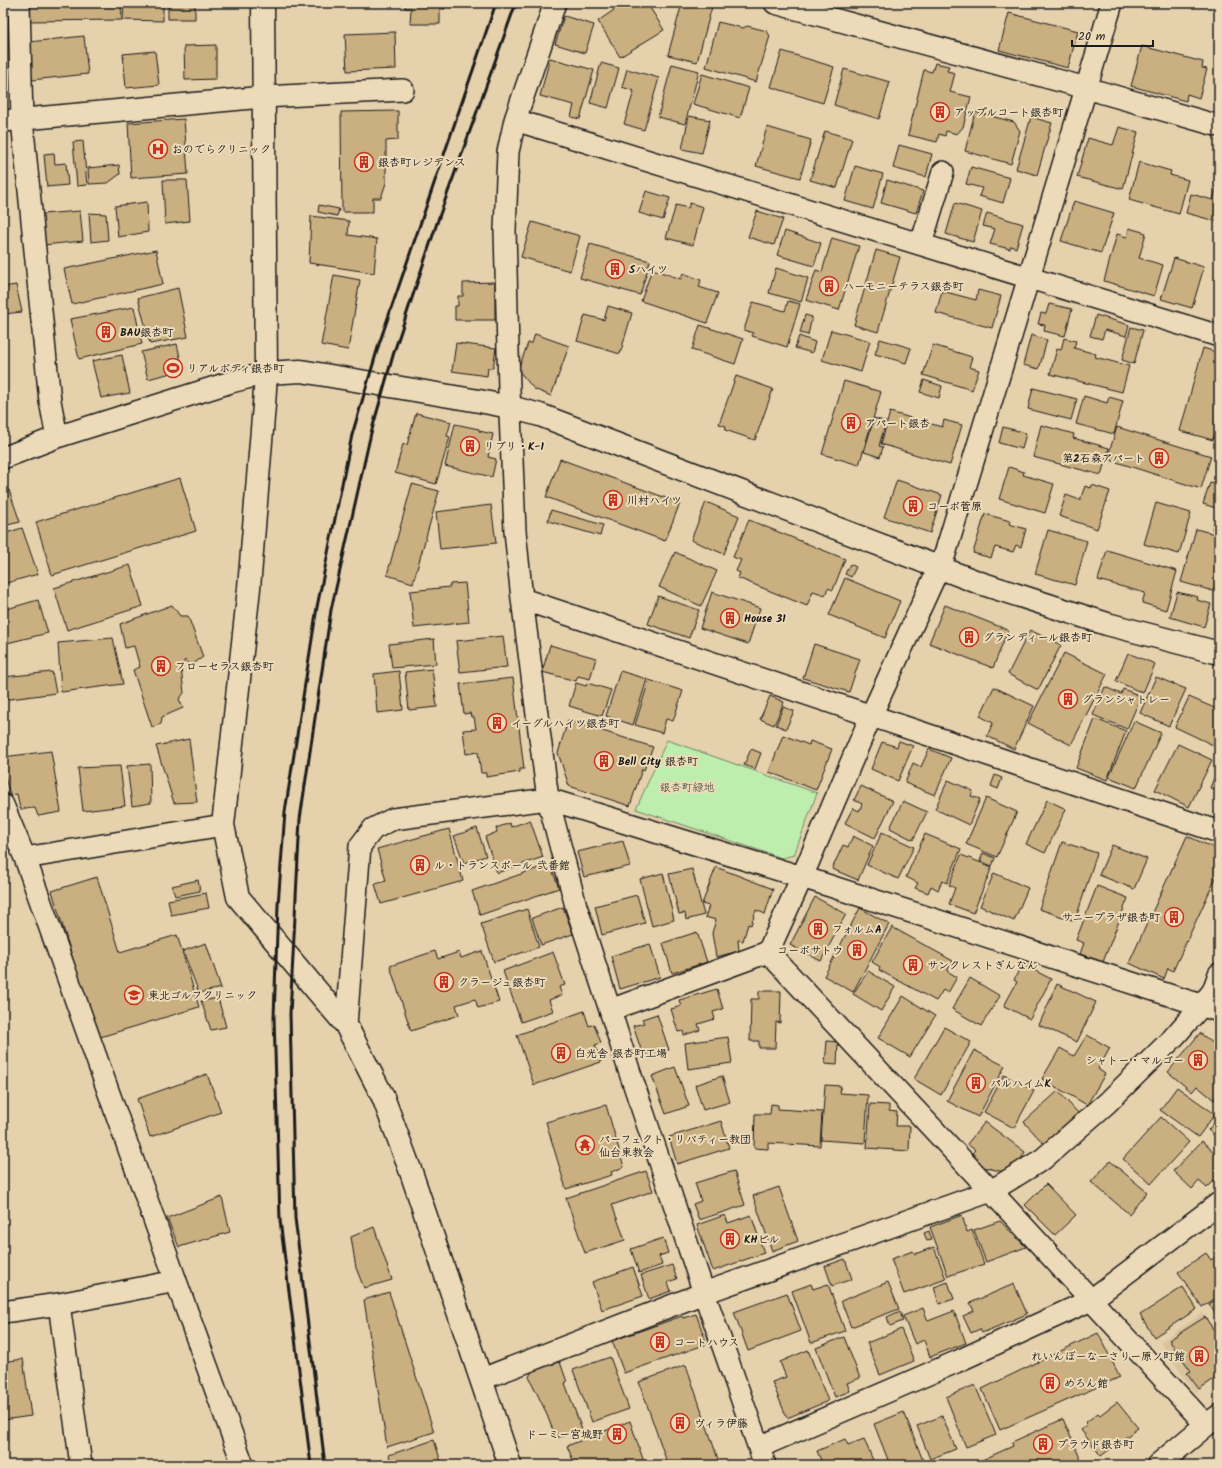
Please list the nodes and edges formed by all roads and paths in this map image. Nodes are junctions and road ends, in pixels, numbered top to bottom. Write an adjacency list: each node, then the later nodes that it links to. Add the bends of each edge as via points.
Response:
1 (19, 3): 10 (street)
2 (263, 3): 8 (street)
3 (555, 3): 9 (street)
4 (776, 3): 6 (street)
5 (1112, 3): 6 (street)
6 (1086, 88): 11 (street); 14 (street)
7 (403, 90): 8 (street)
8 (263, 96): 10 (street); 16 (street)
9 (515, 120): 13 (street); 17 (street, via 508,152 505,230)
10 (12, 121): 18 (street)
11 (1219, 126)
12 (943, 172): 13 (street)
13 (921, 244): 14 (street)
14 (1029, 277): 15 (street); 20 (street)
15 (1219, 336)
16 (266, 373): 17 (street, via 301,371); 18 (street); 26 (street, via 249,588)
17 (510, 407): 20 (street, via 540,415); 21 (street, via 515,531)
18 (57, 437): 19 (street)
19 (3, 458)
20 (939, 568): 22 (street, via 1106,624); 23 (street)
21 (522, 599): 23 (street); 24 (street)
22 (1219, 652)
23 (870, 716): 27 (street); 29 (street)
24 (548, 799): 29 (street); 33 (street, via 576,906); 34 (street, via 393,819 373,829 360,846)
25 (3, 805): 28 (street)
26 (224, 825): 28 (street); 34 (street, via 238,897)
27 (1219, 832)
28 (25, 858): 37 (street)
29 (802, 877): 30 (street); 32 (street)
30 (768, 952): 33 (street); 35 (street)
31 (1219, 974): 32 (street)
32 (1210, 1008): 35 (street, via 1173,1038 1107,1103 1043,1159)
33 (610, 1010): 38 (street)
34 (346, 1025): 42 (street, via 383,1097)
35 (991, 1192): 38 (street); 39 (street)
36 (1219, 1203): 39 (street)
37 (176, 1280): 40 (street); 46 (street)
38 (704, 1293): 42 (street); 44 (street)
39 (1091, 1300): 43 (street); 44 (street)
40 (59, 1304): 41 (street); 45 (street)
41 (3, 1312)
42 (482, 1379): 47 (street)
43 (1213, 1420): 48 (street)
44 (762, 1456)
45 (81, 1465)
46 (243, 1465)
47 (510, 1465)
48 (1158, 1465)

